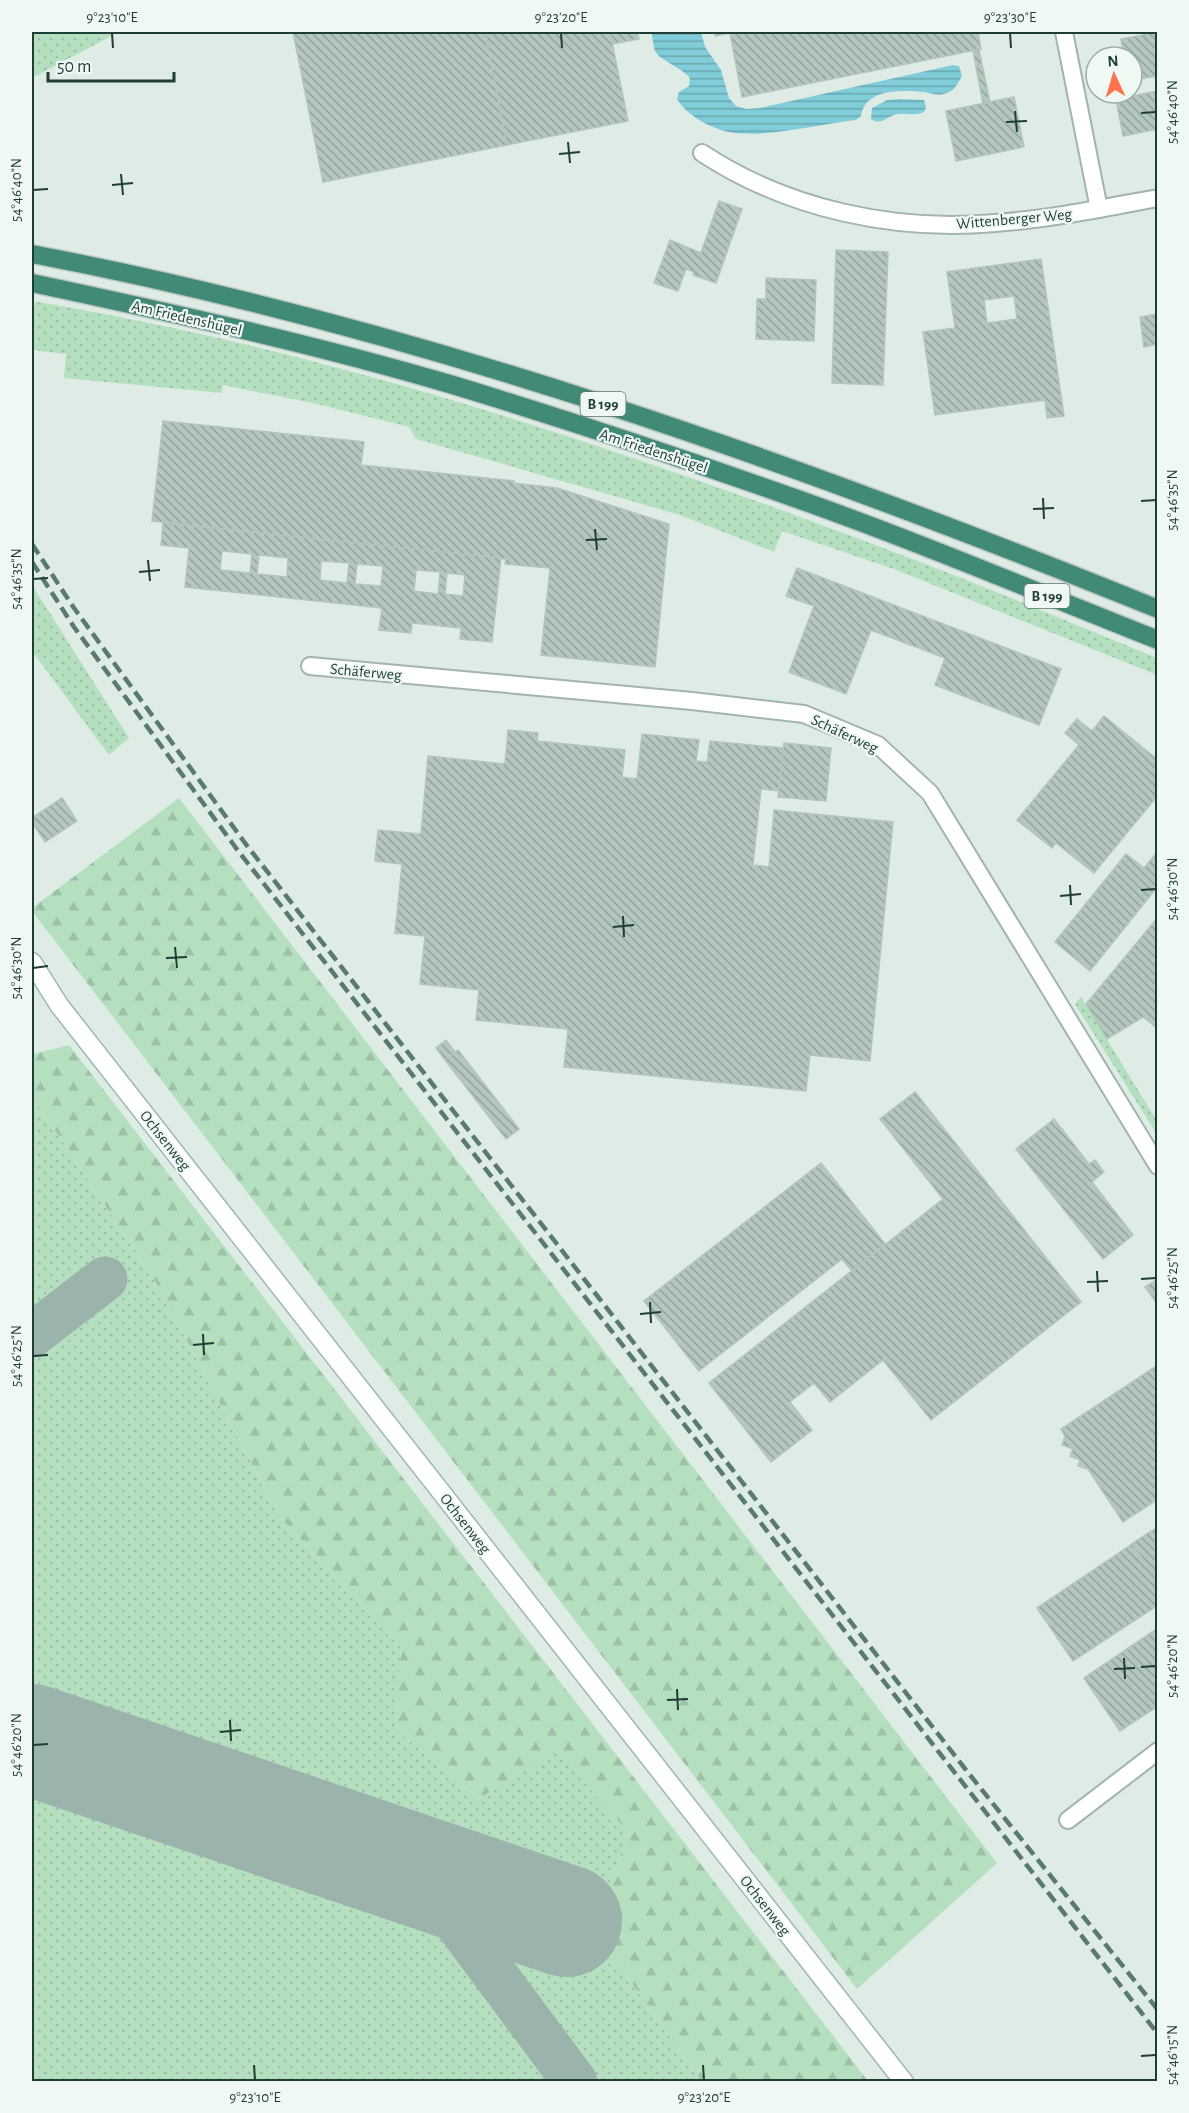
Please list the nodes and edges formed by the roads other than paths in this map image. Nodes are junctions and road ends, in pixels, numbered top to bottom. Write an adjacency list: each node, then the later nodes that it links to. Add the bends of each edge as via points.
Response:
1 (1064, 32): 4 (street)
2 (702, 153): 4 (street, Wittenberger Weg, via 755,182 813,205 875,219 992,224)
3 (1158, 198): 4 (street, Wittenberger Weg)
4 (1099, 209)
5 (32, 254): 7 (highway, Am Friedenshügel / B 199, via 298,314 451,355 796,469)
6 (32, 283): 8 (highway, Am Friedenshügel / B 199, via 312,346 464,388 788,496)
7 (1158, 609)
8 (1158, 640)
9 (310, 666): 11 (street, Schäferweg, via 804,714 878,745 930,793)
10 (32, 962): 14 (main road, Ochsenweg, via 67,1014)
11 (1158, 1166)
12 (1158, 1751): 13 (street)
13 (1068, 1820)
14 (904, 2082)

